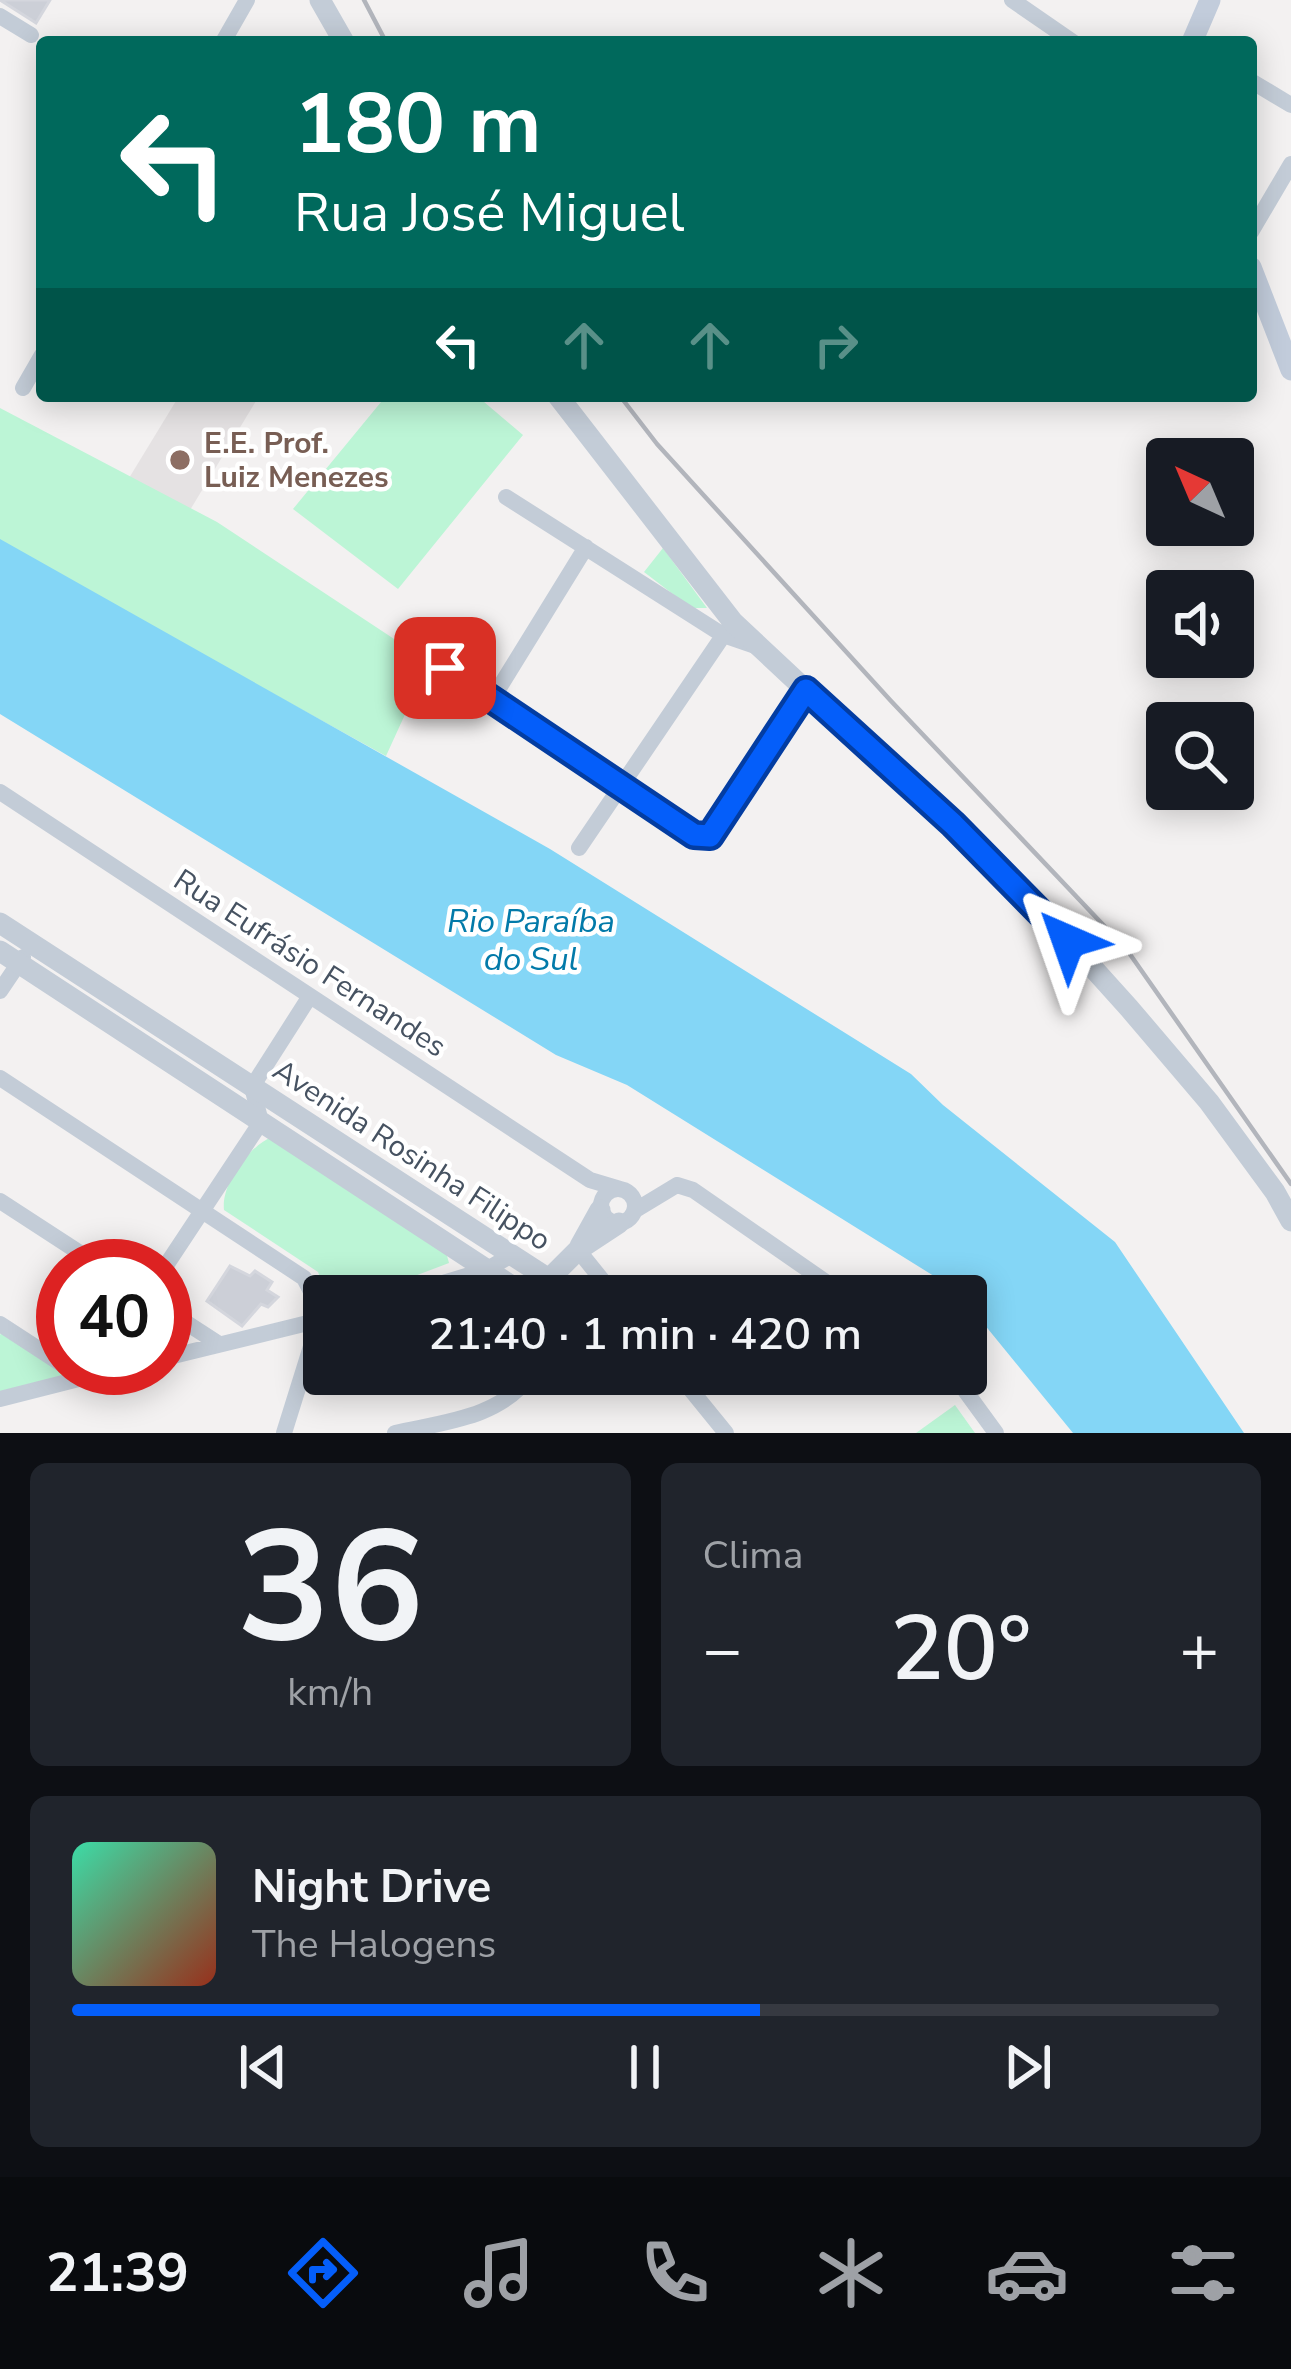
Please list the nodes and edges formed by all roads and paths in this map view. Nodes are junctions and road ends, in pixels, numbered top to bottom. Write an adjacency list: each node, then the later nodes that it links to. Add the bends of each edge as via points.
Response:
1 (247, 0): 7 (street)
2 (320, 0): 8 (street)
3 (1012, 0): 9 (street)
4 (1210, 0): 10 (main road)
5 (0, 16): 6 (street)
6 (31, 35)
7 (226, 36)
8 (341, 36)
9 (1064, 36)
10 (1195, 36)
11 (1257, 85): 12 (street)
12 (1291, 105)
13 (1291, 164): 14 (street)
14 (1257, 222)
15 (1257, 282): 17 (main road)
16 (36, 365): 18 (street)
17 (1291, 370)
18 (23, 388)
19 (562, 402): 22 (street)
20 (506, 497): 21 (street)
21 (586, 548): 22 (street); 25 (street)
22 (728, 629): 24 (street); 26 (street)
23 (445, 668): 25 (street)
24 (806, 690): 26 (street, via 710,836 694,835); 40 (street, via 1038,907 1209,1102)
25 (491, 701): 26 (street)
26 (618, 785): 28 (street)
27 (0, 792): 33 (street, Rua Eufrásio Fernandes)
28 (579, 848)
29 (0, 923): 30 (street, Avenida Rosinha Filippo)
30 (32, 944): 31 (street); 35 (street, Avenida Rosinha Filippo)
31 (9, 957): 32 (street); 36 (street, Avenida Rosinha Filippo)
32 (0, 992)
33 (310, 996): 35 (street); 38 (street, Rua Eufrásio Fernandes)
34 (0, 1078): 39 (street)
35 (252, 1088): 36 (street); 44 (street, Avenida Rosinha Filippo)
36 (261, 1122): 39 (street); 45 (street, Avenida Rosinha Filippo)
37 (0, 1201): 41 (street)
38 (618, 1204): 43 (street); 51 (street, via 677,1185 693,1190)
39 (202, 1211): 42 (street); 52 (street)
40 (1291, 1221)
41 (58, 1239)
42 (184, 1239)
43 (578, 1250): 49 (street); 50 (street)
44 (509, 1256): 45 (street); 48 (street, Avenida Rosinha Filippo)
45 (486, 1270): 46 (street); 47 (street, Avenida Rosinha Filippo)
46 (469, 1275)
47 (494, 1275)
48 (534, 1275)
49 (558, 1275)
50 (598, 1275)
51 (816, 1275)
52 (303, 1277)
53 (0, 1324): 58 (street)
54 (303, 1324): 56 (street)
55 (192, 1326): 57 (street)
56 (277, 1330): 57 (street); 60 (street)
57 (220, 1344): 59 (street)
58 (36, 1347)
59 (192, 1351)
60 (303, 1353)
61 (303, 1375): 67 (street)
62 (36, 1384): 66 (street)
63 (515, 1395): 68 (street)
64 (695, 1395): 69 (street)
65 (968, 1395): 70 (street)
66 (0, 1399)
67 (284, 1433)
68 (394, 1433)
69 (725, 1433)
70 (996, 1433)

